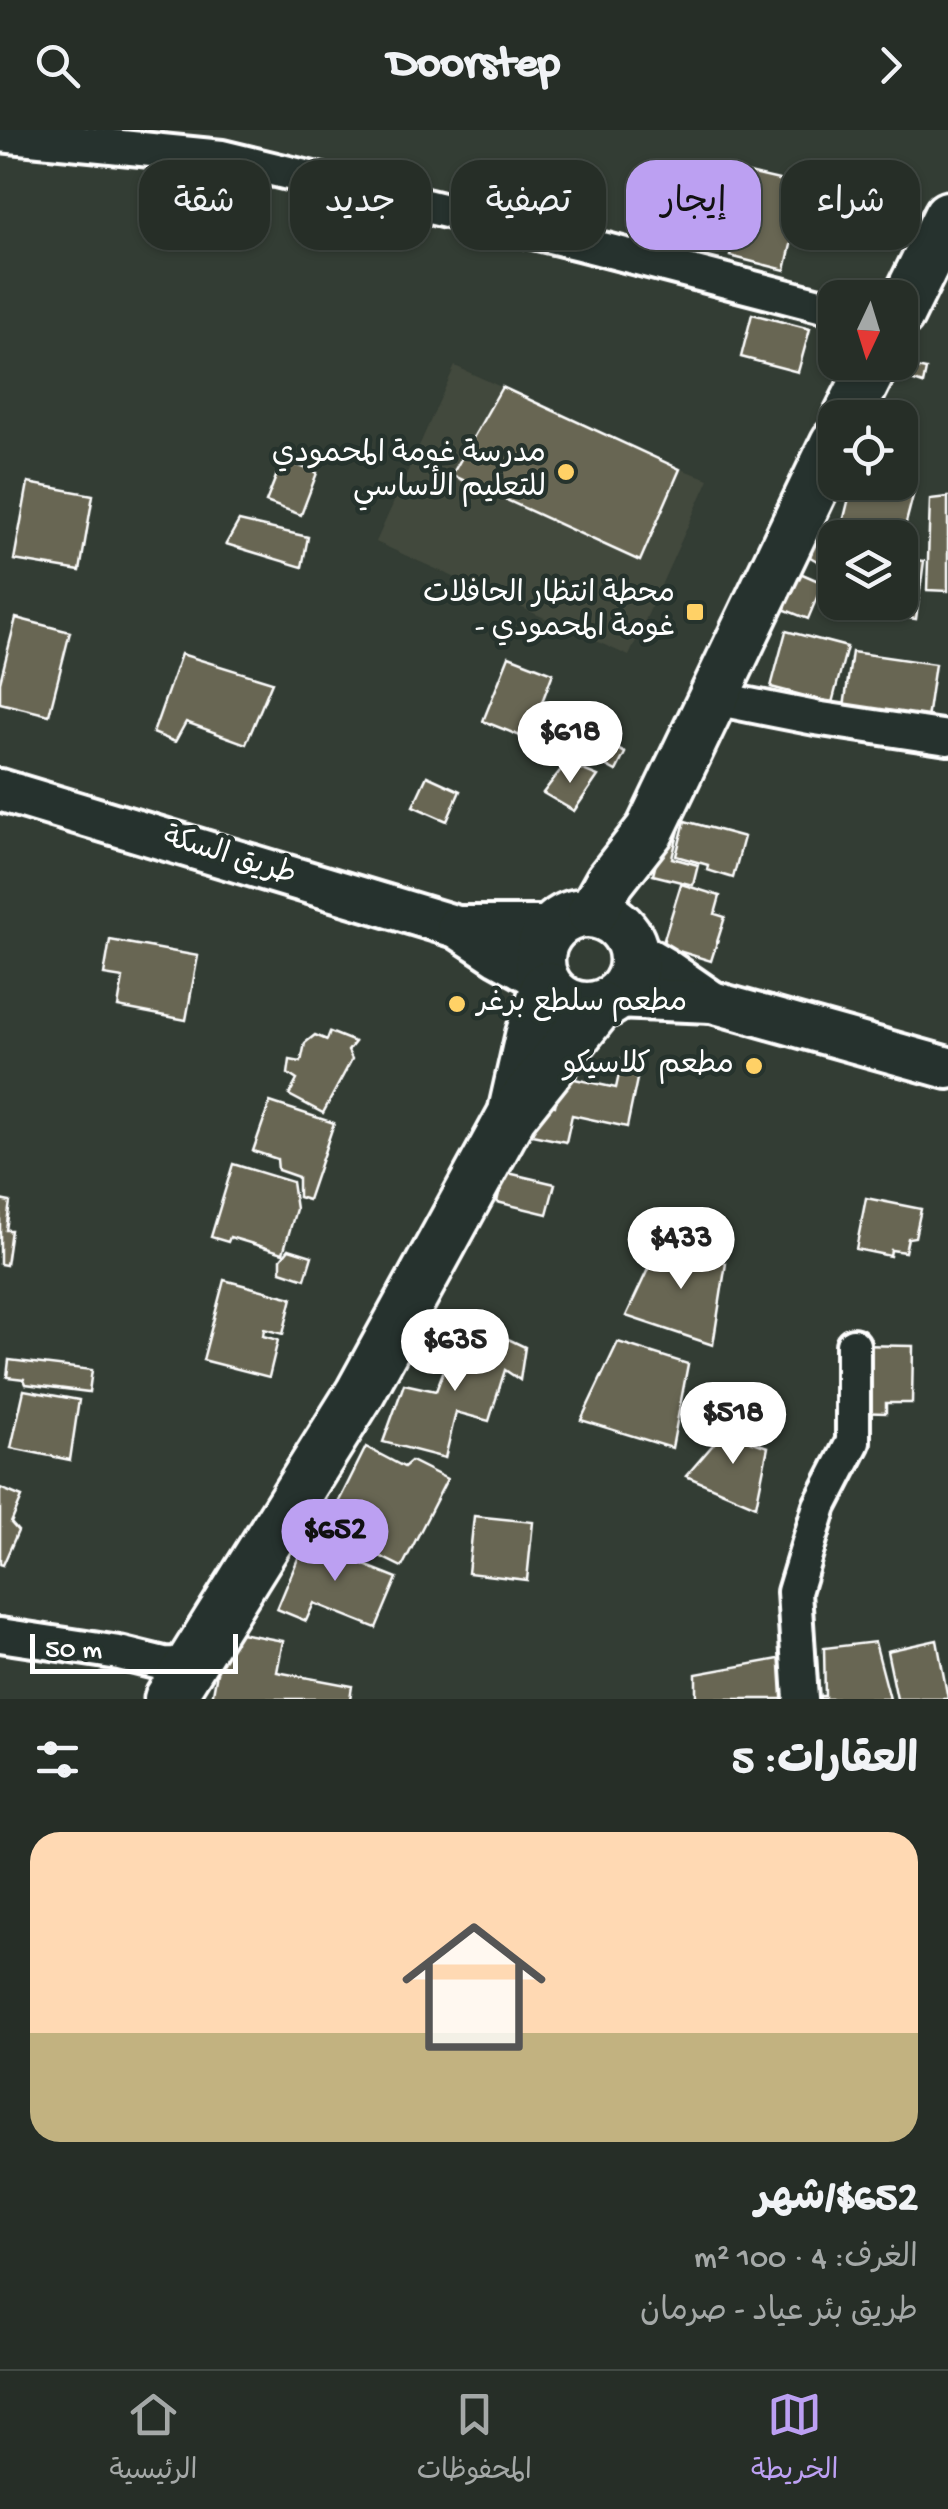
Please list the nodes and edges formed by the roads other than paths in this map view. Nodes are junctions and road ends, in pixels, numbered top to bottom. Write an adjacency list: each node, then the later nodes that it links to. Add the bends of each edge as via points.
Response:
1 (0, 135): 2 (street)
2 (107, 138): 5 (street, via 222,157)
3 (948, 216): 4 (highway)
4 (917, 280)
5 (818, 305)
6 (818, 480): 7 (highway)
7 (714, 698): 8 (street); 11 (highway, via 650,830 639,886)
8 (948, 738)
9 (0, 790): 10 (main road, طريق السكة)
10 (458, 927): 11 (main road, طريق السكة); 12 (main road, طريق السكة)
11 (600, 931): 12 (highway, via 540,949); 13 (highway, via 634,968 628,985); 14 (main road)
12 (545, 983): 13 (highway, via 582,1008); 16 (highway)
13 (607, 1002): 14 (main road); 16 (highway)
14 (712, 1002): 15 (main road)
15 (948, 1068)
16 (512, 1115): 19 (highway, via 360,1394)
17 (853, 1345): 20 (street, via 853,1442 820,1506 794,1592)
18 (0, 1635): 19 (street, via 164,1664)
19 (179, 1682)
20 (801, 1699)

